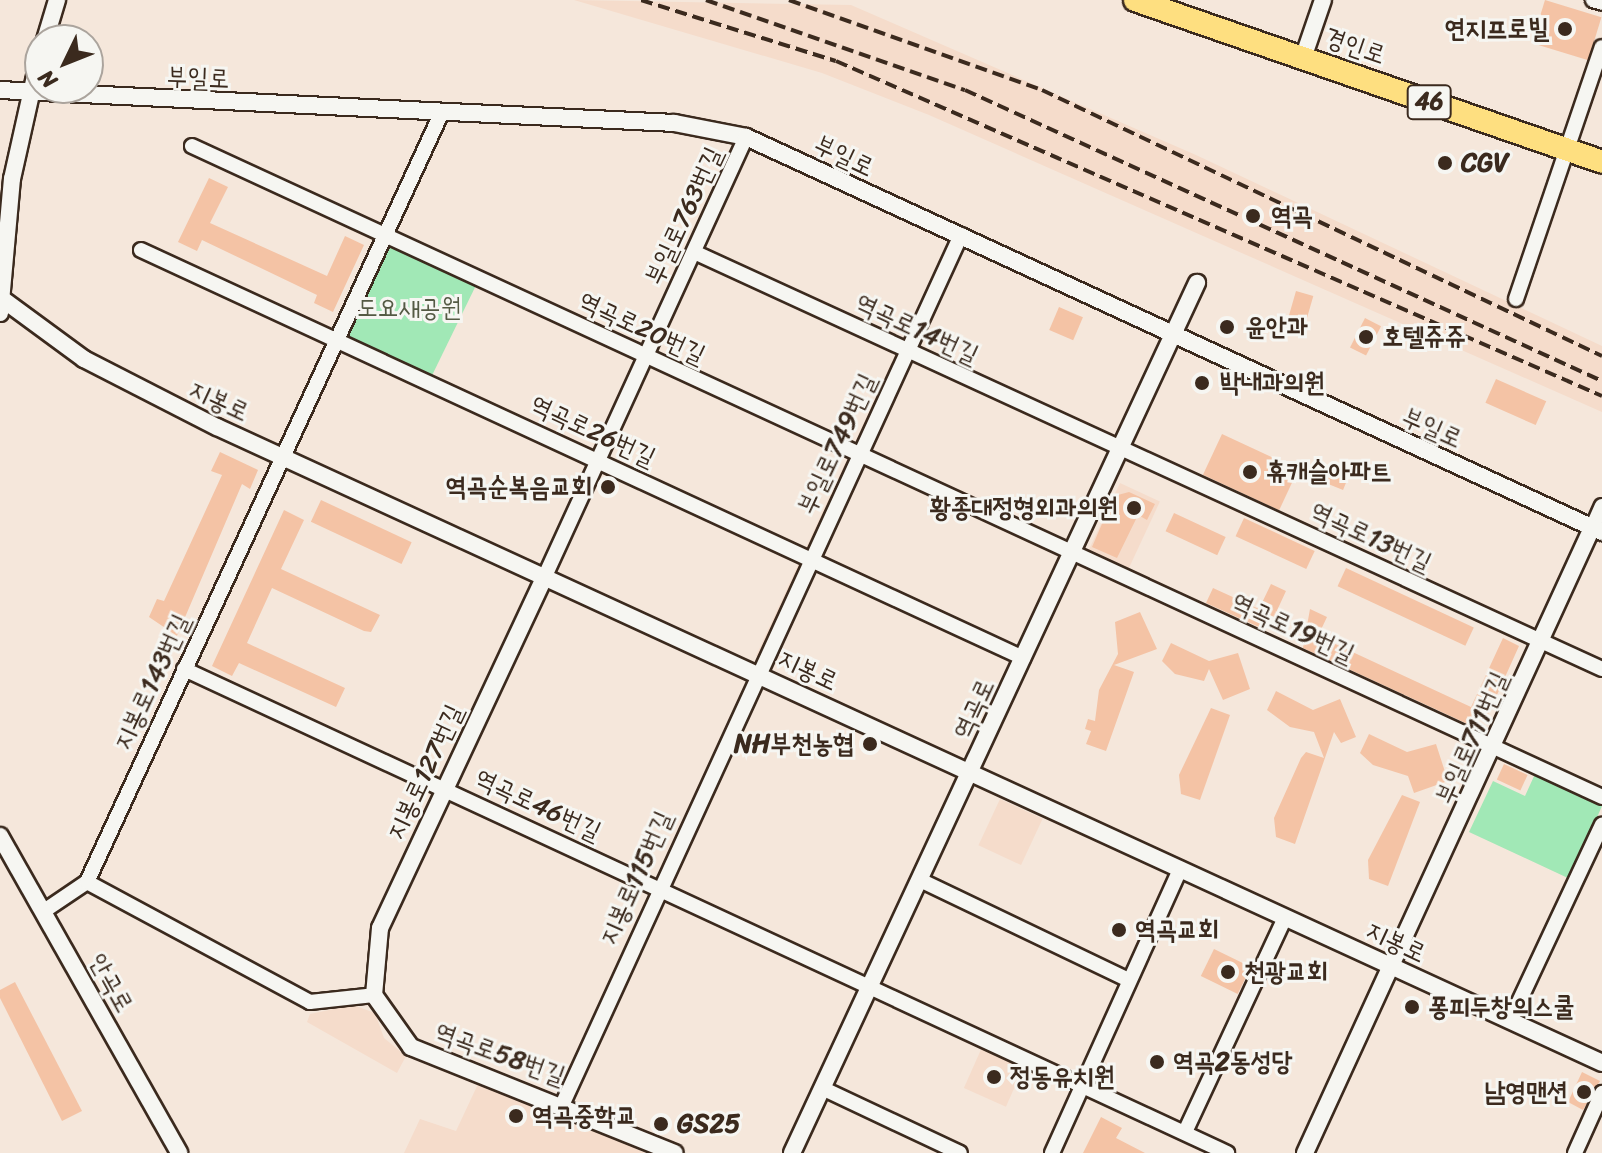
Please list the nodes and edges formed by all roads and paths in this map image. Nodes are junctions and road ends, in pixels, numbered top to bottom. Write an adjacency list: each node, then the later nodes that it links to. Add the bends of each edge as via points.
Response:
1 (57, 0): 6 (street)
2 (1135, 0): 8 (main road, 경인로 / 46)
3 (1323, 0): 8 (street)
4 (1593, 0): 5 (street)
5 (1602, 3)
6 (50, 24)
7 (1602, 47): 16 (street)
8 (1303, 58): 16 (main road, 경인로 / 46)
9 (0, 90): 10 (street, 부일로)
10 (24, 95)
11 (104, 99): 13 (street, 부일로)
12 (26, 104): 24 (street, via 12,179)
13 (442, 112): 14 (street, 부일로, via 674,123); 18 (street, 지봉로143번길)
14 (746, 137): 19 (street, 부일로); 21 (street, 부일로763번길)
15 (192, 146): 18 (street, 역곡로20번길)
16 (1566, 150): 17 (main road, 경인로 / 46); 23 (street)
17 (1602, 162)
18 (388, 233): 26 (street, 지봉로143번길); 28 (street, 역곡로20번길)
19 (961, 235): 25 (street, 부일로); 27 (street, 부일로749번길)
20 (141, 250): 26 (street, 역곡로26번길)
21 (694, 252): 27 (street, 역곡로14번길); 28 (street, 부일로763번길)
22 (1197, 283): 25 (street, 역곡로)
23 (1516, 299)
24 (2, 307): 31 (street, 지봉로, via 84,359)
25 (1172, 338): 29 (street, 역곡로); 34 (street, 부일로)
26 (338, 340): 31 (street, 지봉로143번길); 32 (street, 역곡로26번길)
27 (907, 351): 29 (street, 역곡로14번길); 30 (street, 부일로749번길)
28 (646, 357): 30 (street, 역곡로20번길); 32 (street, 부일로763번길)
29 (1120, 448): 35 (street, 역곡로); 38 (street, 역곡로13번길)
30 (859, 454): 35 (street, 역곡로20번길); 36 (street, 부일로749번길)
31 (285, 457): 37 (street, 지봉로); 40 (street, 지봉로143번길)
32 (599, 460): 36 (street, 역곡로26번길); 37 (street, 부일로763번길)
33 (1602, 506): 34 (street)
34 (1597, 530): 38 (street, 부일로711번길)
35 (1072, 553): 39 (street, 역곡로); 43 (street, 역곡로19번길)
36 (811, 558): 39 (street, 역곡로26번길); 42 (street, 부일로749번길)
37 (545, 576): 42 (street, 지봉로); 45 (street, 지봉로127번길)
38 (1543, 642): 41 (street, 역곡로13번길); 43 (street, 부일로711번길)
39 (1023, 658): 44 (street, 역곡로)
40 (184, 669): 45 (street, 역곡로46번길); 51 (street, 지봉로143번길)
41 (1602, 669)
42 (757, 674): 44 (street, 지봉로); 52 (street, 지봉로115번길)
43 (1494, 747): 46 (street, 역곡로19번길); 55 (street, 부일로711번길)
44 (971, 772): 49 (street, 지봉로); 50 (street, 역곡로)
45 (443, 787): 52 (street, 역곡로46번길); 58 (street, 지봉로127번길, via 380,928)
46 (1602, 797)
47 (1602, 825): 59 (street)
48 (0, 836): 53 (street, 안곡로)
49 (1180, 869): 54 (street, 지봉로); 56 (street)
50 (920, 880): 56 (street); 57 (street, 역곡로)
51 (87, 882): 53 (street); 58 (street, via 310,1002)
52 (658, 887): 57 (street, 역곡로46번길); 64 (street, 지봉로115번길)
53 (44, 911): 66 (street, 안곡로)
54 (1285, 918): 55 (street, 지봉로); 65 (street)
55 (1392, 967): 59 (street, 지봉로); 72 (street, 부일로711번길)
56 (1129, 980): 61 (street)
57 (872, 984): 61 (street, 역곡로46번길); 62 (street, 역곡로)
58 (374, 995): 64 (street, 역곡로58번길, via 411,1047)
59 (1510, 1021): 60 (street, 지봉로)
60 (1602, 1063)
61 (1082, 1082): 65 (street, 역곡로46번길); 70 (street)
62 (824, 1089): 68 (street, 역곡로); 69 (street)
63 (1602, 1093): 73 (street)
64 (563, 1103): 67 (street, 역곡로58번길)
65 (1185, 1132): 71 (street, 역곡로46번길)
66 (179, 1153)
67 (675, 1153)
68 (792, 1153)
69 (960, 1153)
70 (1052, 1153)
71 (1227, 1153)
72 (1305, 1153)
73 (1575, 1153)

